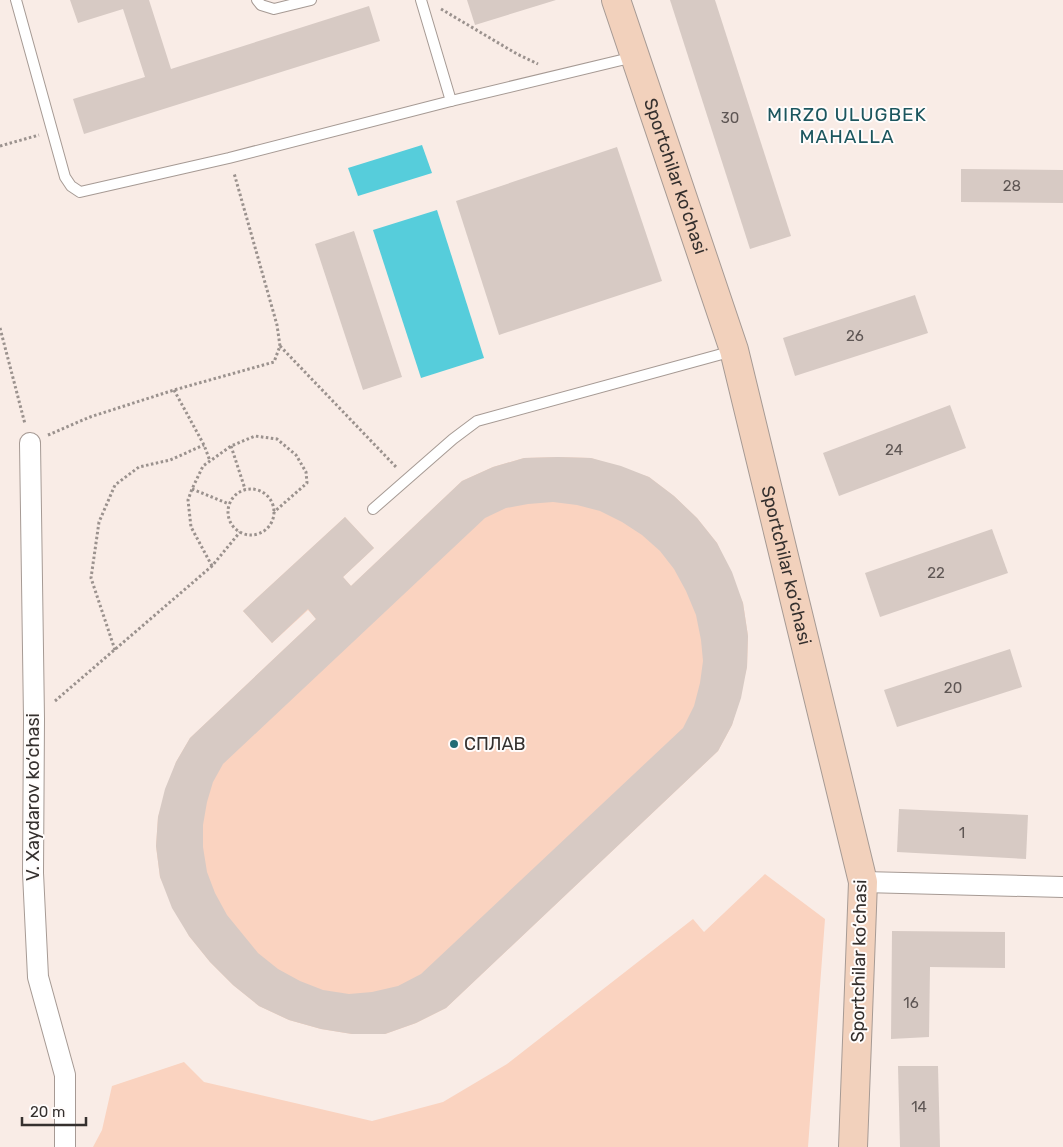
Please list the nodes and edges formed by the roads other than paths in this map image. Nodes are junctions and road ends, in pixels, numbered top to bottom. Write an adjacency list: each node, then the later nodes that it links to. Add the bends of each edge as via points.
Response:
1 (16, 0): 7 (lane, via 64,177 80,192)
2 (258, 0): 3 (lane, via 261,5 274,9)
3 (312, 0)
4 (421, 0): 7 (lane)
5 (616, 0): 6 (street, Sportchilar ko‘chasi)
6 (635, 56): 7 (lane); 8 (street, Sportchilar ko‘chasi)
7 (451, 101)
8 (734, 350): 10 (lane, via 478,421); 11 (street, Sportchilar ko‘chasi)
9 (30, 443): 13 (street, V. Xaydarov ko‘chasi, via 34,719 32,873 38,977 65,1075)
10 (373, 509)
11 (863, 882): 12 (street); 14 (street, Sportchilar ko‘chasi)
12 (1063, 887)
13 (65, 1147)
14 (853, 1147)

